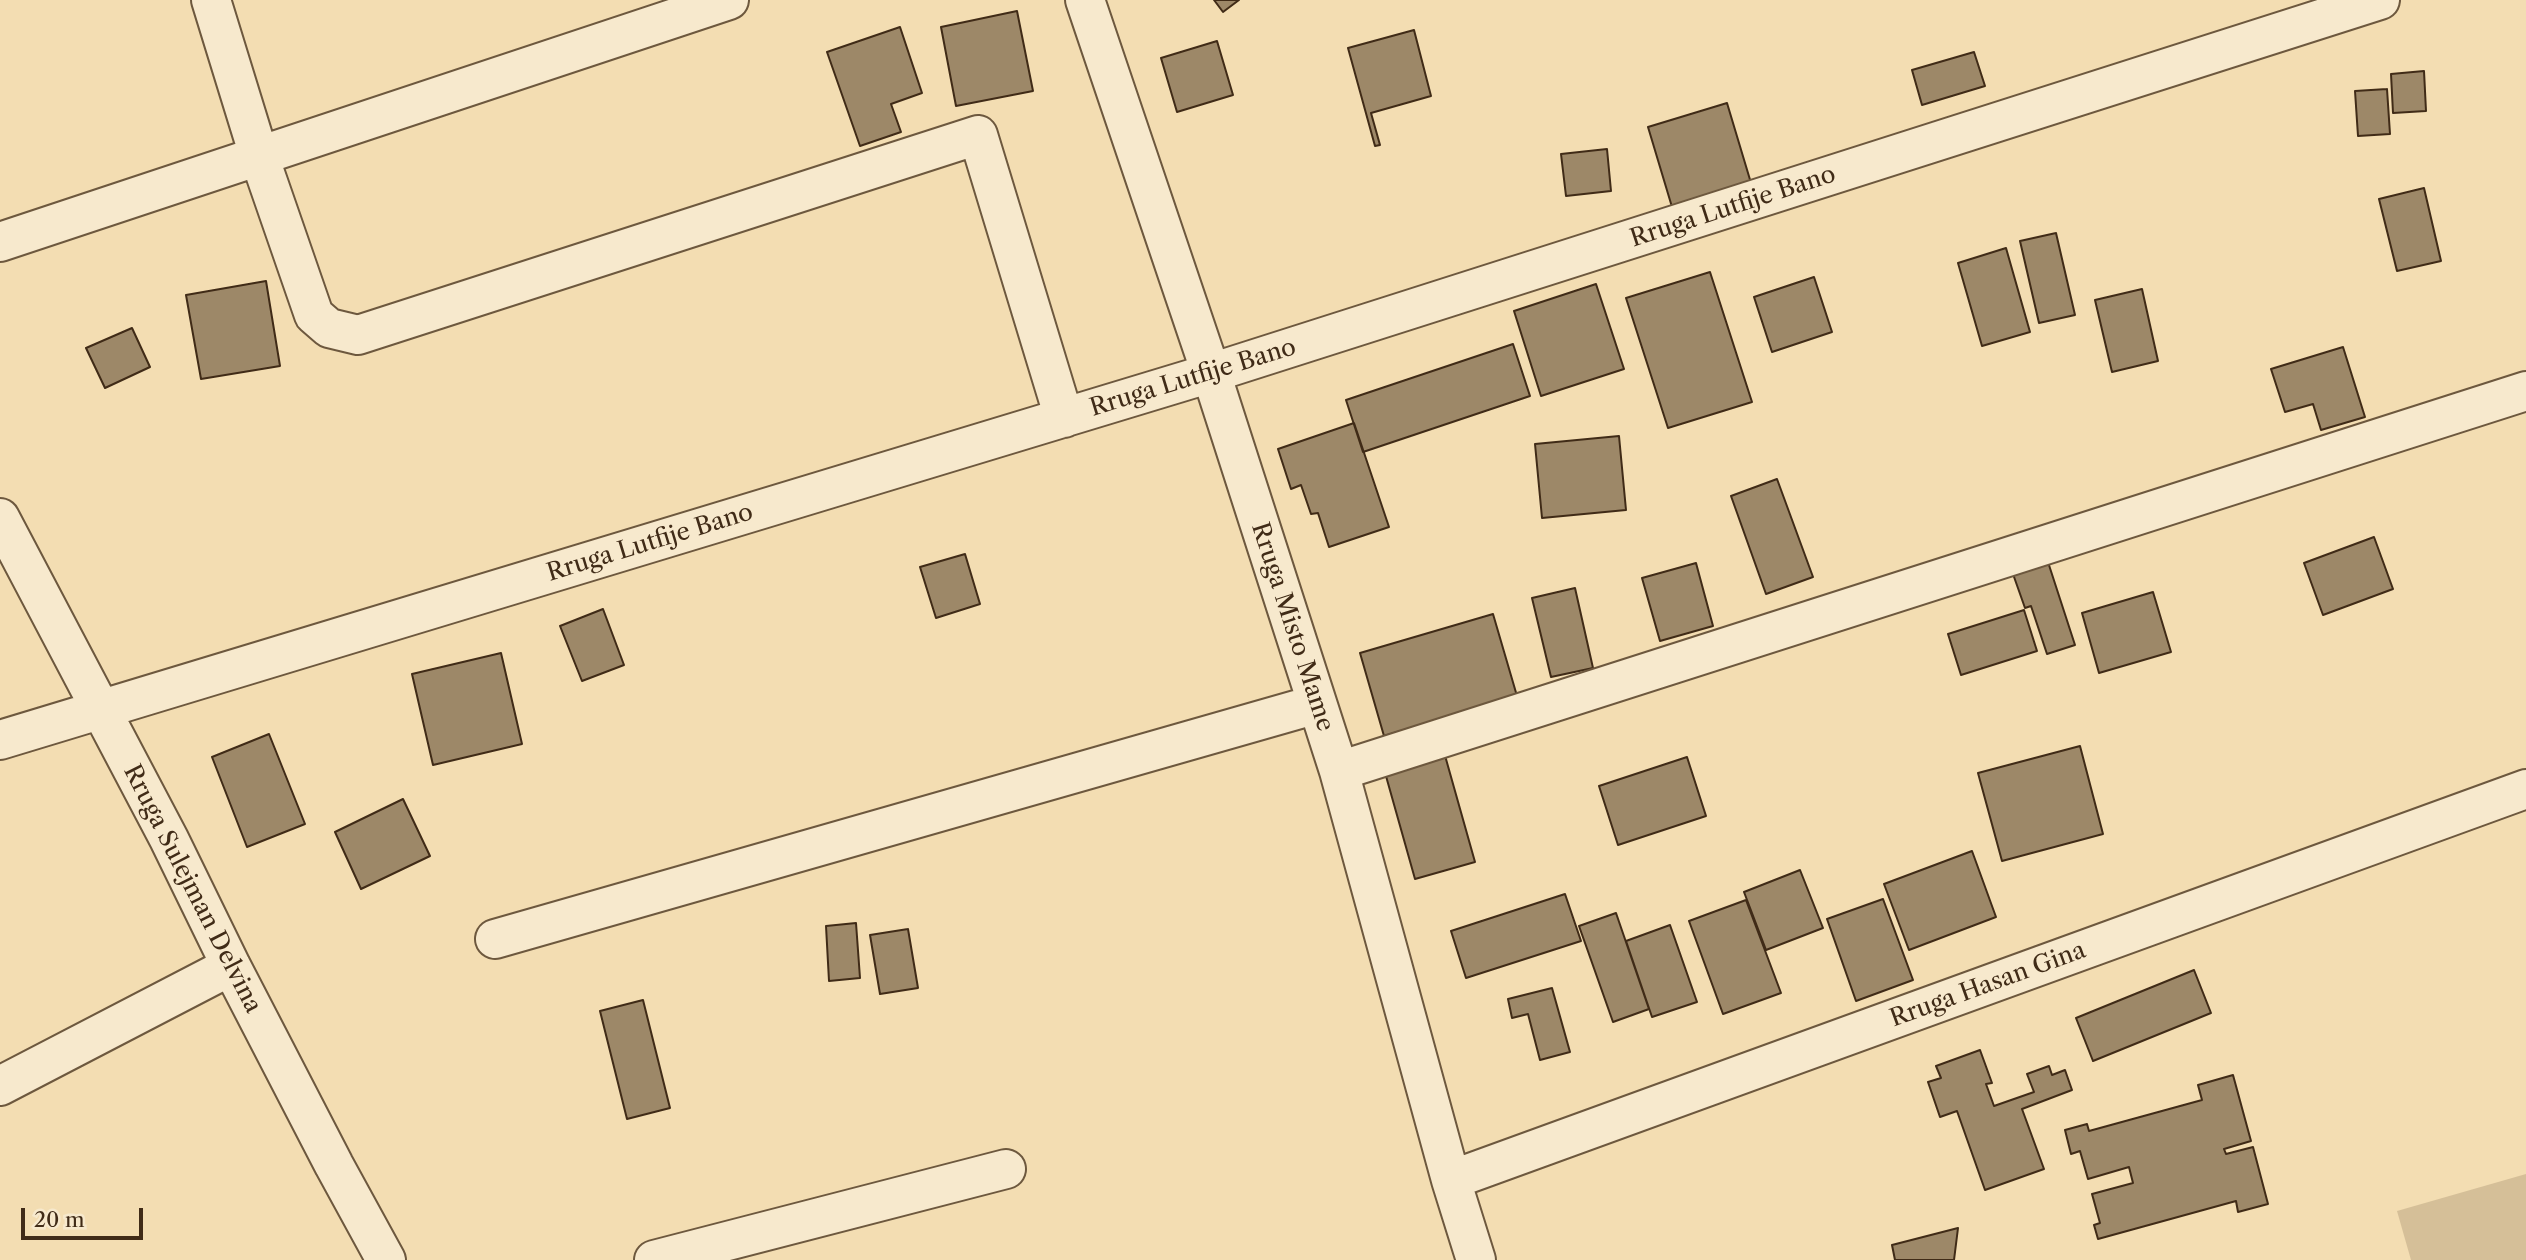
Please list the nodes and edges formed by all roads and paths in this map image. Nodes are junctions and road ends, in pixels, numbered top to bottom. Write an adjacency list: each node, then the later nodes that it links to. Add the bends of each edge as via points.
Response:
1 (211, 0): 5 (street)
2 (729, 0): 5 (street)
3 (1085, 0): 7 (street, Rruga Misto Mame)
4 (2380, 0): 7 (street, Rruga Lutfije Bano)
5 (259, 156): 6 (street); 9 (street, via 314,314 329,328 358,335 978,135)
6 (0, 242)
7 (1211, 373): 9 (street, Rruga Lutfije Bano); 11 (street, Rruga Misto Mame)
8 (2526, 391): 14 (street)
9 (1063, 418): 12 (street, Rruga Lutfije Bano)
10 (0, 518): 12 (street, Rruga Sulejman Delvina)
11 (1317, 704): 14 (street, Rruga Misto Mame); 16 (street)
12 (100, 709): 13 (street, Rruga Lutfije Bano); 17 (street, Rruga Sulejman Delvina)
13 (0, 740)
14 (1339, 771): 20 (street, Rruga Misto Mame)
15 (2526, 789): 20 (street, Rruga Hasan Gina)
16 (495, 939)
17 (231, 966): 18 (street); 21 (street, Rruga Sulejman Delvina)
18 (0, 1086)
19 (1006, 1169): 22 (street)
20 (1451, 1180): 23 (street, Rruga Misto Mame)
21 (386, 1260)
22 (653, 1260)
23 (1476, 1260)

